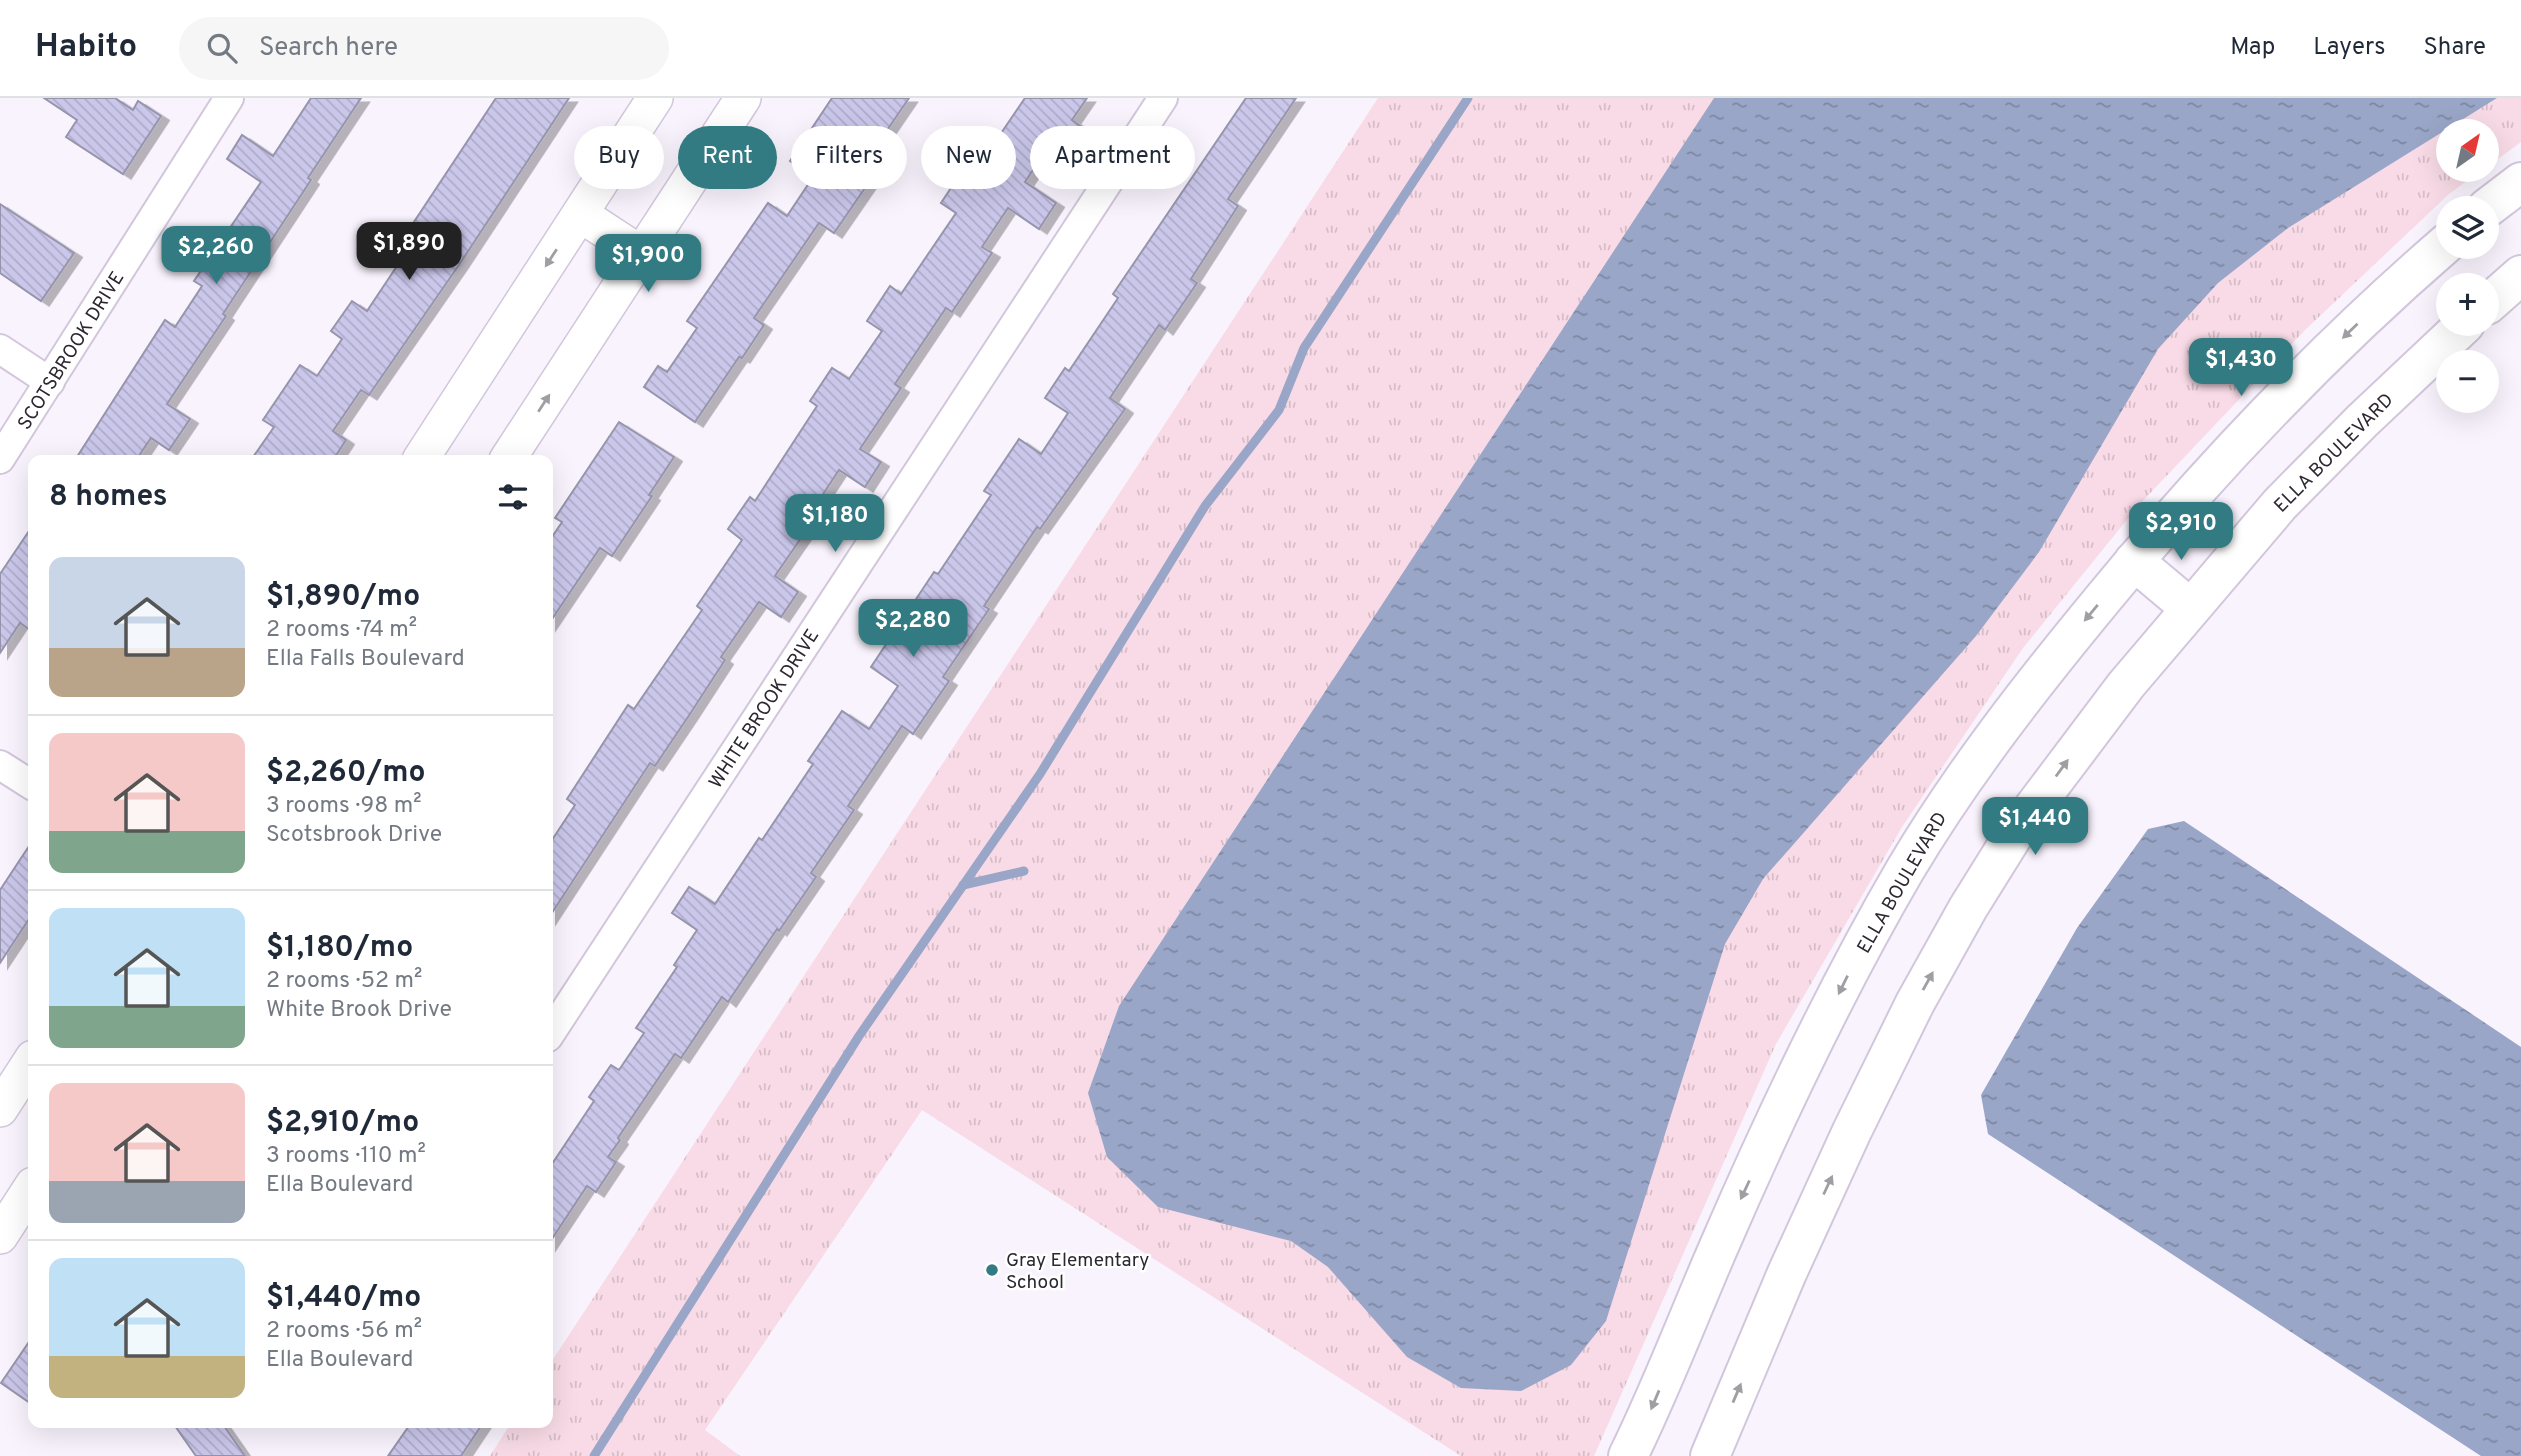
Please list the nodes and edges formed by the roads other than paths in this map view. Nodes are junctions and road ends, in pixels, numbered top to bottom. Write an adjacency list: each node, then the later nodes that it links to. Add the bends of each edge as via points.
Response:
1 (229, 98): 14 (street, SCOTSBROOK DRIVE)
2 (655, 98): 7 (street)
3 (743, 98): 9 (street)
4 (1163, 98): 22 (street, WHITE BROOK DRIVE)
5 (2521, 182): 6 (main road)
6 (2499, 199)
7 (580, 214): 9 (street); 15 (street, one-way to 15)
8 (2436, 252): 18 (main road, ELLA BOULEVARD, one-way to 18, via 2226,455)
9 (641, 254): 16 (street, one-way to 9)
10 (2521, 275): 11 (main road)
11 (2499, 294)
12 (2452, 336): 19 (main road, ELLA BOULEVARD, via 2280,504)
13 (0, 349): 14 (street)
14 (50, 382): 17 (street, SCOTSBROOK DRIVE)
15 (423, 455)
16 (510, 455)
17 (0, 459)
18 (2134, 561): 19 (main road); 27 (main road, ELLA BOULEVARD, one-way to 27, via 2009,716 1955,790 1905,871 1786,1100)
19 (2190, 608): 28 (main road, ELLA BOULEVARD, one-way to 19, via 1852,1131 1968,908 2067,760)
20 (0, 765): 21 (street)
21 (28, 783)
22 (553, 1029)
23 (28, 1066): 24 (street)
24 (0, 1109)
25 (28, 1193): 26 (street)
26 (0, 1236)
27 (1628, 1456)
28 (1710, 1456)

